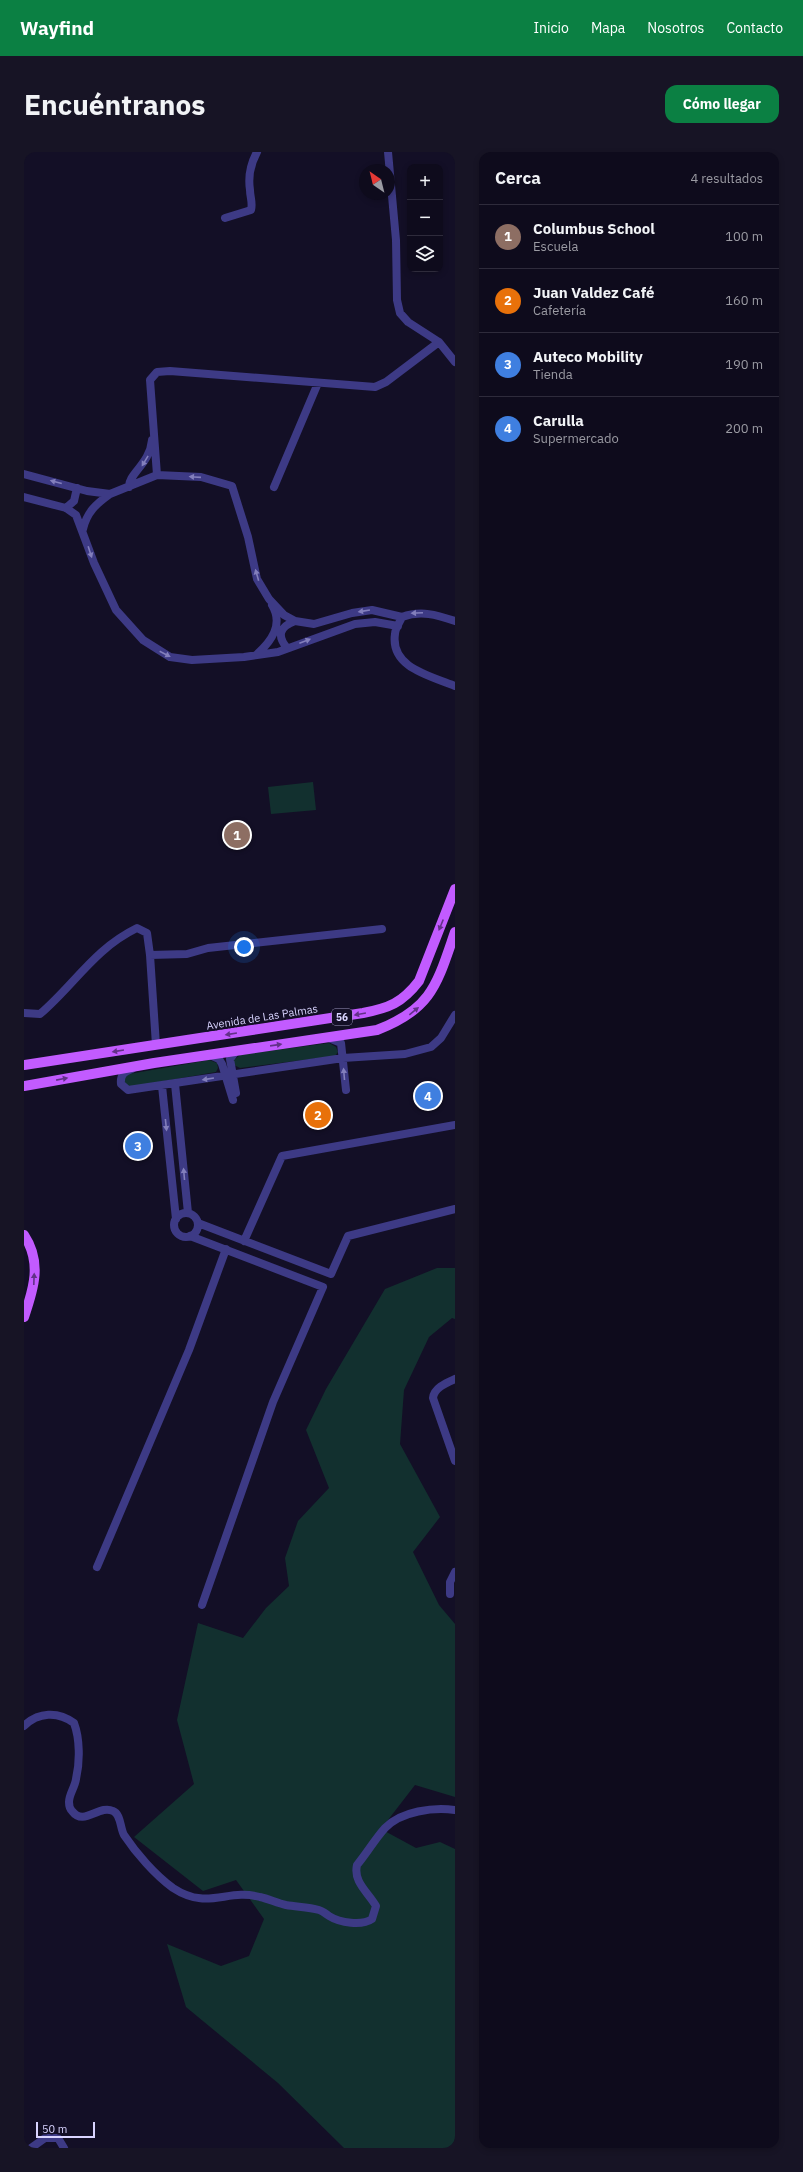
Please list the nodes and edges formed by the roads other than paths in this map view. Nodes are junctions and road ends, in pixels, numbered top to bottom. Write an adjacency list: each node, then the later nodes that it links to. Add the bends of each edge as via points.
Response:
1 (258, 152): 3 (street, via 251,166 251,210)
2 (388, 152): 4 (street, via 396,240 397,300 400,313 408,322)
3 (225, 218)
4 (439, 342): 5 (street); 6 (street, via 380,386 370,388)
5 (455, 362)
6 (318, 383): 7 (street, via 157,372 150,380); 11 (street)
7 (153, 430): 9 (street); 10 (street, one-way to 10, via 149,455 130,479)
8 (24, 474): 12 (street, one-way to 8)
9 (157, 475): 10 (street); 17 (street, one-way to 9, via 257,579 232,486 201,477)
10 (129, 487): 13 (street)
11 (274, 487)
12 (77, 488): 13 (street); 15 (street, via 74,501)
13 (110, 494): 16 (street, via 94,506 85,520)
14 (24, 497): 15 (street)
15 (66, 508): 16 (street, via 76,515)
16 (83, 529): 23 (street, one-way to 23, via 94,563 116,610 143,640 156,650 170,657 192,660)
17 (269, 599): 19 (street, via 284,615); 23 (street, via 275,610 275,632 266,646)
18 (402, 617): 19 (street, one-way to 19, via 372,610 314,624); 20 (street, one-way to 18, via 422,612); 21 (street)
19 (294, 621): 22 (street, via 282,628 279,633)
20 (455, 621)
21 (398, 626): 22 (street, one-way to 21, via 355,624 376,622); 24 (street, via 394,634 401,659 409,667)
22 (287, 648): 23 (street)
23 (255, 656)
24 (455, 686)
25 (455, 889): 32 (main road, Avenida de Las Palmas / 56, one-way to 32, via 419,981 409,994 396,1004 363,1014)
26 (382, 930): 28 (street, via 208,948 187,954)
27 (455, 932): 31 (main road, 56, one-way to 27, via 377,1030 414,1012 434,989)
28 (150, 955): 29 (street, via 146,932 137,928 119,937 96,955 40,1014); 32 (street)
29 (24, 1013)
30 (455, 1015): 35 (street, via 441,1038 431,1047 405,1054)
31 (326, 1038): 33 (main road, 56, one-way to 31); 35 (street, via 341,1043)
32 (156, 1046): 36 (main road, Avenida de Las Palmas / 56, one-way to 36)
33 (236, 1051): 34 (main road, 56); 38 (street, via 230,1059)
34 (210, 1055): 37 (main road, 56); 38 (street, via 216,1057)
35 (343, 1058): 38 (street); 42 (street, one-way to 35)
36 (24, 1065)
37 (139, 1066): 40 (main road, 56, one-way to 37); 41 (street, via 122,1075 121,1084 124,1088 134,1090)
38 (229, 1076): 39 (street, one-way to 39); 43 (street)
39 (175, 1084): 41 (street); 46 (street, one-way to 39)
40 (24, 1086)
41 (162, 1086): 47 (street, one-way to 47)
42 (346, 1090)
43 (235, 1099)
44 (455, 1125): 51 (street, via 282,1156)
45 (455, 1209): 51 (street, via 348,1236 331,1274)
46 (188, 1213): 47 (street, via 181,1214); 48 (street)
47 (176, 1219): 50 (street, via 174,1226 177,1232 183,1236)
48 (198, 1223): 50 (street, via 195,1232); 51 (street)
49 (24, 1235): 53 (main road, one-way to 49, via 34,1288 35,1276 32,1251)
50 (190, 1236): 52 (street)
51 (244, 1241)
52 (226, 1249): 56 (street, via 189,1350); 59 (street, via 324,1287 272,1402)
53 (24, 1317)
54 (455, 1379): 55 (street, via 437,1389 433,1393 433,1398)
55 (455, 1461)
56 (97, 1567)
57 (455, 1572): 58 (street, via 450,1582)
58 (450, 1594)
59 (202, 1605)
60 (24, 1726): 61 (street, via 41,1715 56,1714 74,1723 78,1738 78,1768 69,1802 71,1809 76,1815 84,1817 107,1809 115,1811 119,1816 123,1833 131,1844 157,1874 189,1898 204,1900 250,1894 284,1904 321,1910 330,1917 366,1923 372,1919 376,1906 357,1880 357,1865 386,1827 400,1818 433,1809)
61 (455, 1810)
62 (31, 2148): 63 (street, via 45,2138 58,2138)
63 (64, 2148)

